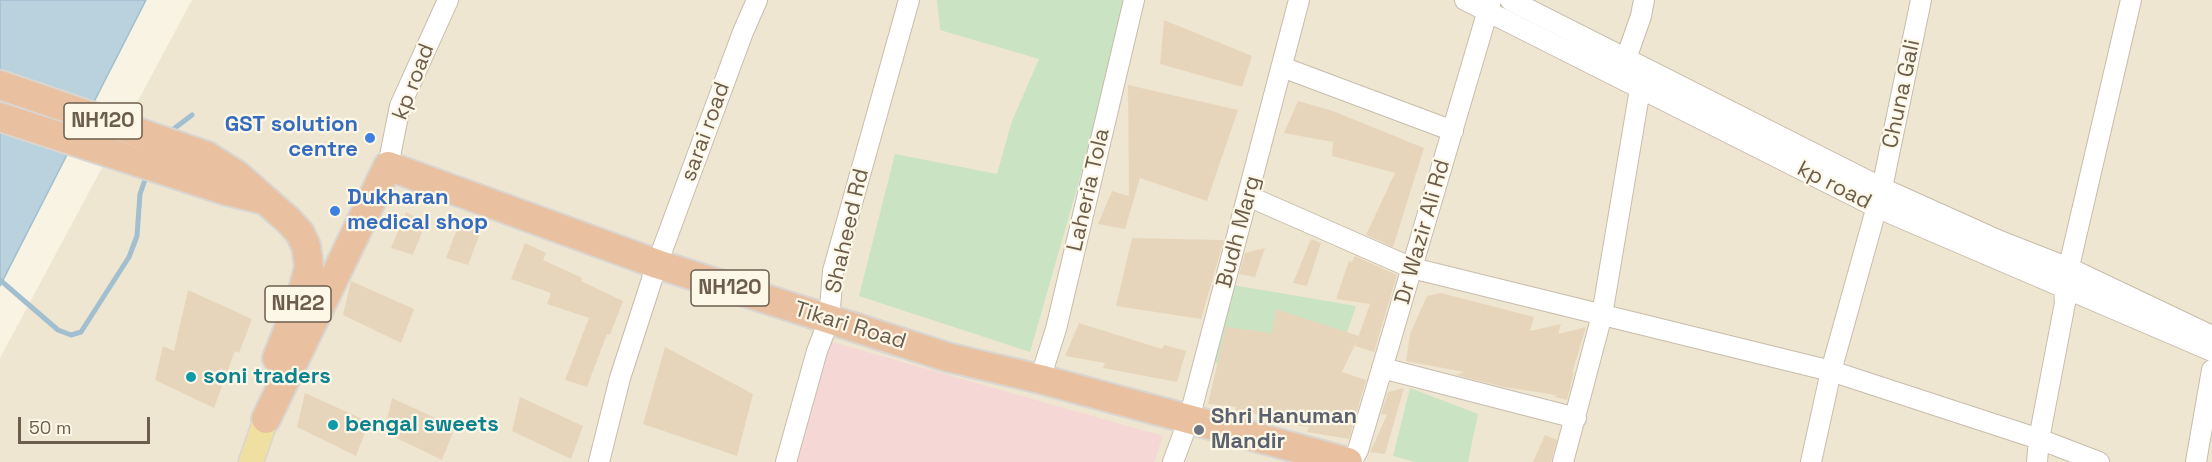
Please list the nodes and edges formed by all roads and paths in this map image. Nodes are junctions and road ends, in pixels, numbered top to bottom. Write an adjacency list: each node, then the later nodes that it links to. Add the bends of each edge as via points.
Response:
1 (448, 0): 19 (street, kp road, via 400,106)
2 (757, 0): 24 (street, sarai road)
3 (909, 0): 29 (street, Shaheed Rd, via 833,271)
4 (1134, 0): 35 (street, Laheria Tola, via 1056,329)
5 (1299, 0): 13 (street, Budh Marg)
6 (1465, 0): 11 (street, kp road)
7 (1510, 0): 12 (street, kp road)
8 (1644, 0): 12 (street)
9 (1921, 0): 21 (street, Chuna Gali)
10 (2131, 0): 26 (street)
11 (1489, 6): 14 (street, kp road); 18 (street, Dr Wazir Ali Rd)
12 (1634, 63): 14 (street); 16 (street); 21 (street, kp road)
13 (1282, 67): 18 (street); 22 (street, Budh Marg)
14 (1619, 78): 16 (street, kp road)
15 (0, 85): 20 (highway, NH120)
16 (1641, 90): 23 (street, kp road); 28 (street)
17 (0, 117): 20 (highway, NH120)
18 (1453, 131): 25 (street, Dr Wazir Ali Rd)
19 (388, 166): 24 (highway, Tikari Road / NH120); 37 (highway)
20 (202, 169): 37 (highway, NH22, via 237,175 300,233 309,256 301,298 272,375)
21 (1882, 188): 23 (street, Chuna Gali); 26 (street, kp road)
22 (1248, 196): 25 (street); 38 (street, Budh Marg)
23 (1878, 208): 27 (street, kp road); 34 (street, Chuna Gali)
24 (657, 264): 29 (highway, Tikari Road / NH120); 41 (street, sarai road)
25 (1412, 268): 28 (street); 32 (street, Dr Wazir Ali Rd)
26 (2069, 268): 27 (street); 30 (street, kp road)
27 (2064, 288): 31 (street, kp road); 39 (street, via 2065,303)
28 (1602, 315): 34 (street); 36 (street)
29 (829, 320): 35 (highway, Tikari Road / NH120, via 947,357); 42 (street, Shaheed Rd)
30 (2212, 336)
31 (2212, 351)
32 (1382, 368): 36 (street); 44 (street, Dr Wazir Ali Rd, via 1358,450)
33 (2212, 370): 49 (street)
34 (1831, 371): 39 (street); 46 (street, Chuna Gali)
35 (1040, 379): 38 (highway, Tikari Road / NH120)
36 (1576, 418): 45 (street)
37 (267, 419): 40 (main road)
38 (1189, 419): 43 (street, Budh Marg); 44 (highway, Tikari Road / NH120)
39 (2039, 439): 47 (street); 48 (street)
40 (251, 462)
41 (598, 462)
42 (786, 462)
43 (1173, 462)
44 (1350, 462)
45 (1563, 462)
46 (1811, 462)
47 (2037, 462)
48 (2099, 462)
49 (2196, 462)

